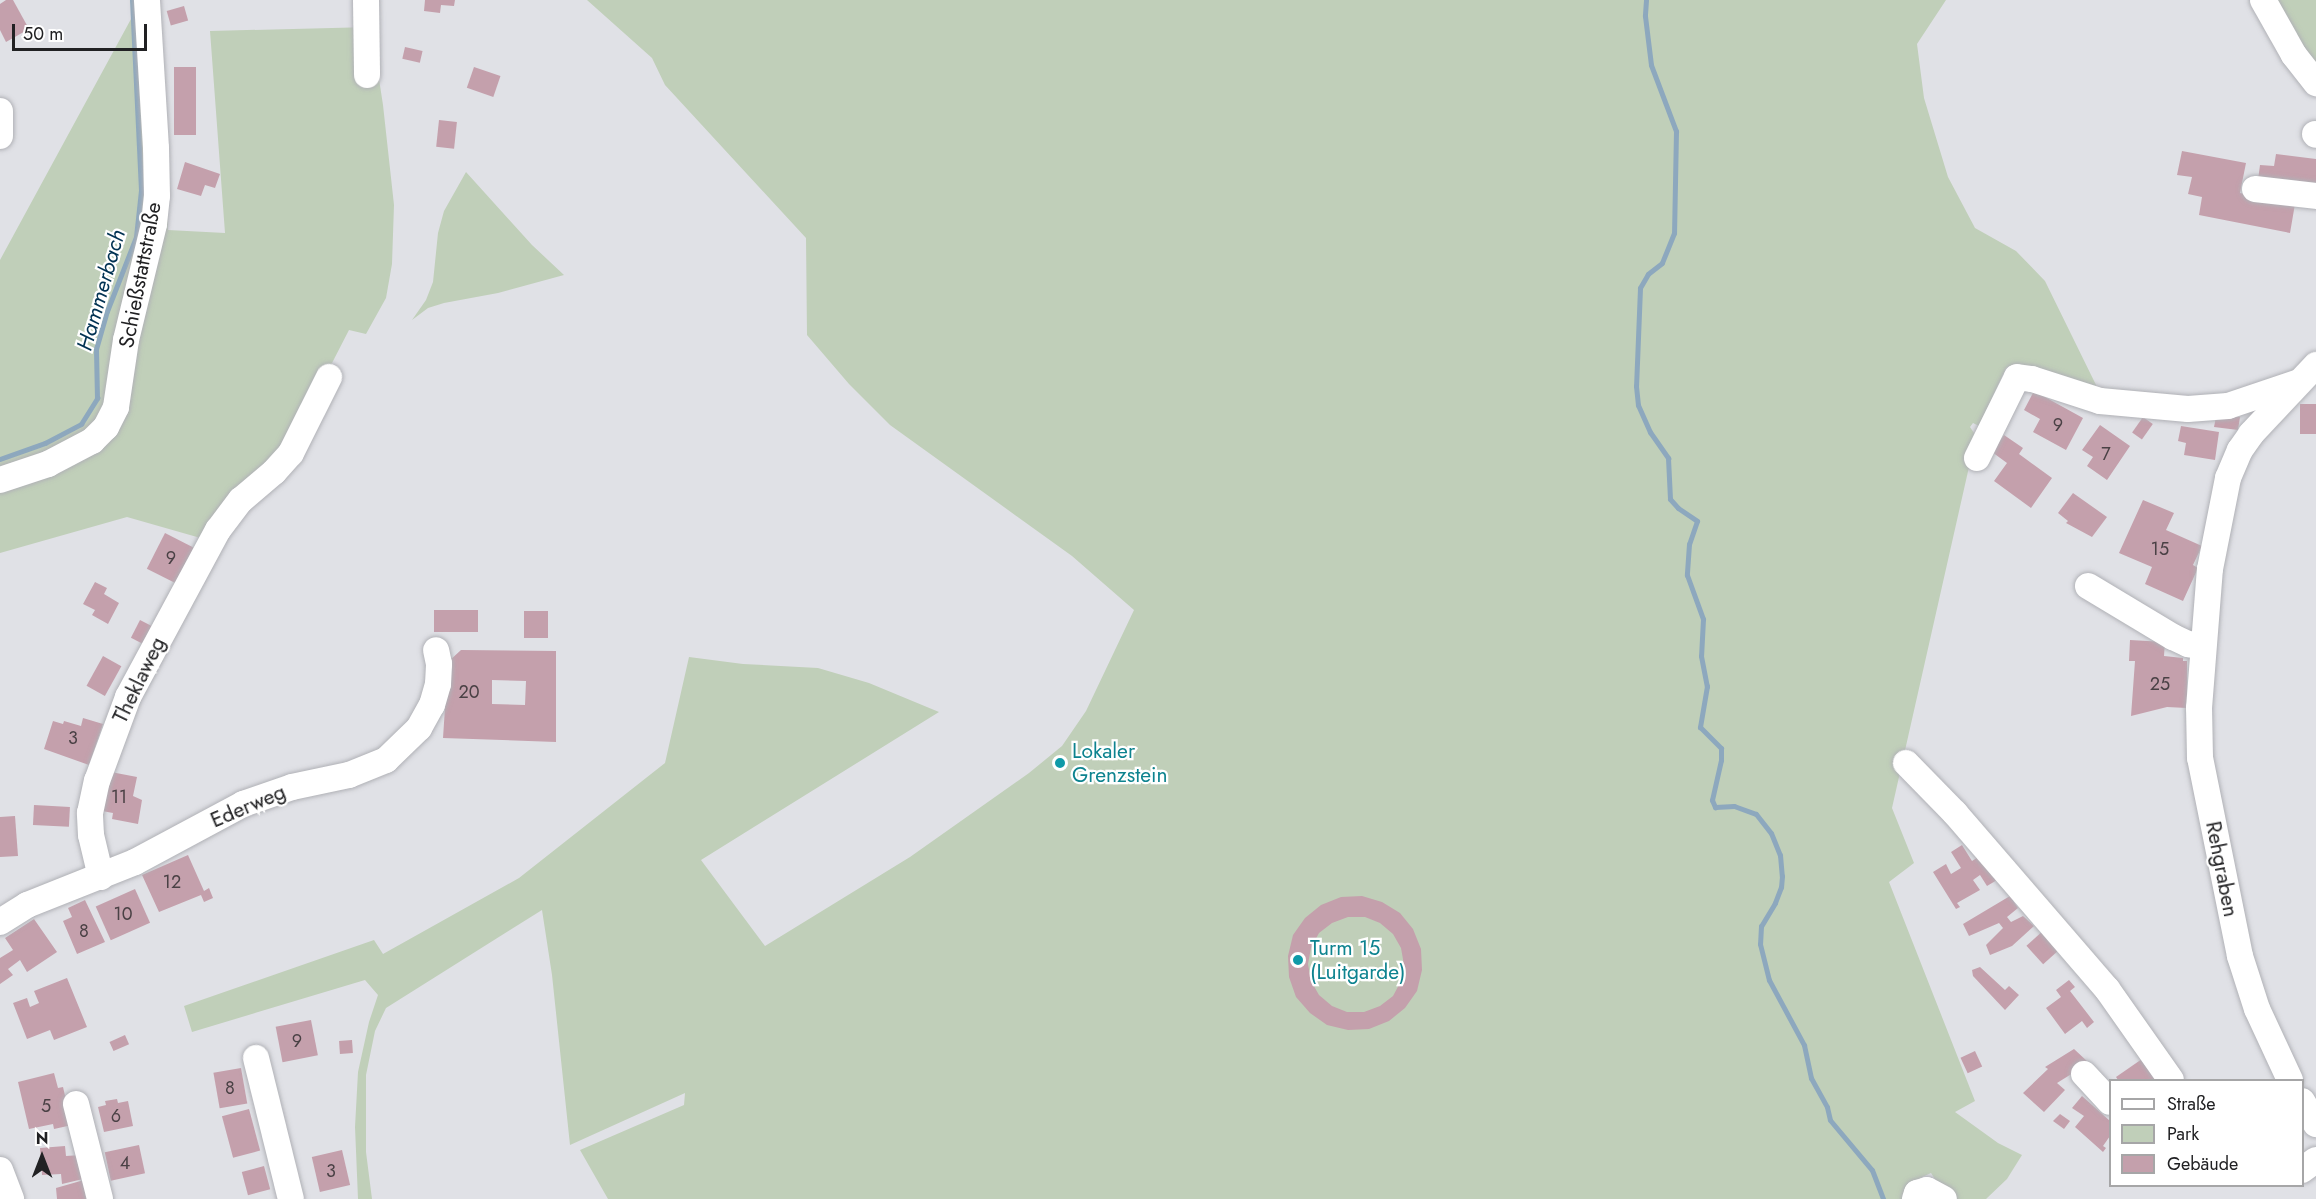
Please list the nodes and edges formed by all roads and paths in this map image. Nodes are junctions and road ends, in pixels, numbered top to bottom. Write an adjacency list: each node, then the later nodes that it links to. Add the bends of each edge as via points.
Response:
1 (147, 0): 13 (street, Schießstattstraße, via 157,196 116,407 106,427 92,441 48,464)
2 (366, 0): 4 (street)
3 (2263, 0): 5 (street)
4 (367, 75)
5 (2316, 83)
6 (0, 111): 7 (street)
7 (0, 136)
8 (2255, 189): 9 (street)
9 (2316, 196)
10 (2310, 373): 12 (street, Rehgraben, via 2228,406 2188,409 2087,399 2017,377); 15 (street, Rehgraben, via 2251,434 2231,469 2210,569)
11 (329, 376): 18 (street, Theklaweg, via 291,453 241,500 218,530 151,653 109,745 90,813)
12 (1977, 458)
13 (0, 480)
14 (2088, 586): 15 (street, via 2173,637)
15 (2203, 647): 23 (street, Rehgraben, via 2199,750 2220,864 2245,975)
16 (436, 650): 18 (street, Ederweg, via 438,684 432,705 419,728 386,760 358,772 292,787 243,804)
17 (1906, 763): 22 (street, via 1955,813 2107,989)
18 (101, 877): 19 (street, Ederweg, via 34,902)
19 (0, 922)
20 (255, 1058): 31 (street)
21 (2084, 1074): 24 (street)
22 (2170, 1079)
23 (2290, 1079)
24 (2109, 1101)
25 (76, 1104): 30 (street)
26 (2304, 1104): 27 (street)
27 (2316, 1124)
28 (0, 1170): 29 (street)
29 (11, 1199)
30 (100, 1199)
31 (291, 1199)
32 (1915, 1199): 33 (street, via 1917,1193 1927,1190)
33 (1944, 1199)

